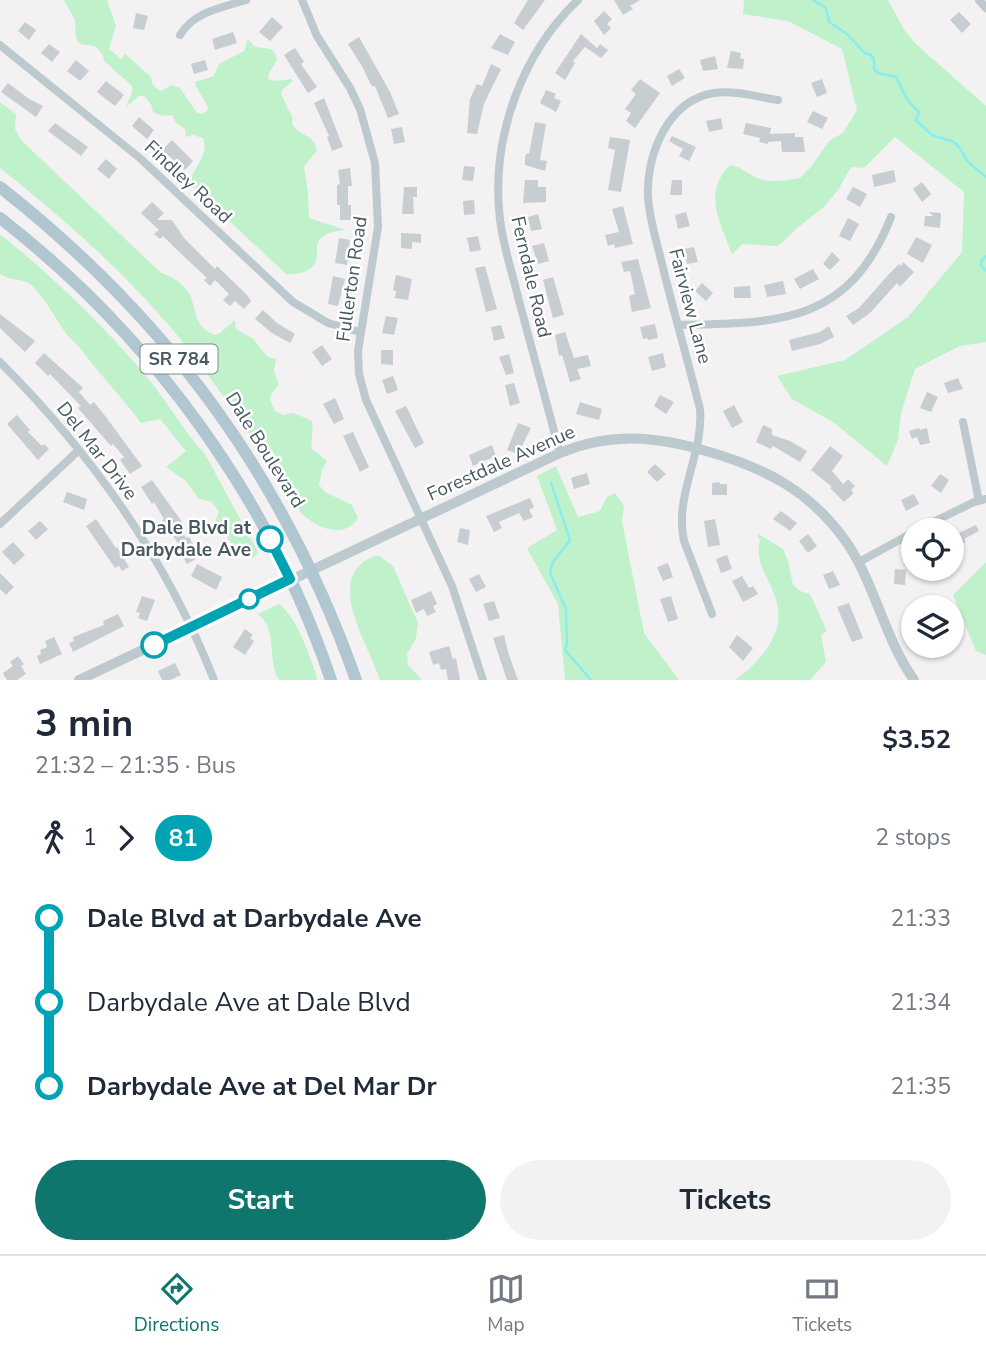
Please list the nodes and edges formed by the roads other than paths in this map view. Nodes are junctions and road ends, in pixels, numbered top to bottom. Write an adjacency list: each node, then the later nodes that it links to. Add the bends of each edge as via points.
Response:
1 (246, 0): 6 (street, via 197,16)
2 (302, 0): 13 (street, Fullerton Road, via 317,36 360,109 375,163 378,227)
3 (578, 0): 18 (street, Ferndale Road, via 544,43 519,88 505,131 498,179 502,232)
4 (979, 0): 5 (street)
5 (986, 8)
6 (180, 34)
7 (0, 45): 13 (street, Findley Road, via 141,159 293,302 319,319)
8 (778, 100): 12 (street, Fairview Lane, via 705,95 677,113 656,146 649,177 649,211)
9 (0, 187): 25 (main road, Dale Boulevard / SR 784, via 76,250 176,356 245,451)
10 (891, 217): 12 (street, via 858,276 820,305 766,321)
11 (0, 218): 26 (main road, SR 784, via 87,293 160,374 228,467)
12 (679, 325): 16 (street, Fairview Lane, via 700,409)
13 (360, 332): 20 (street, Fullerton Road, via 358,368 366,400)
14 (0, 362): 17 (street, Del Mar Drive)
15 (963, 422): 19 (street)
16 (695, 447): 18 (street, Forestdale Avenue, via 628,437 597,440); 24 (street, Forestdale Avenue, via 754,466 790,486 823,514); 27 (street, Fairview Lane, via 681,528)
17 (79, 450): 22 (street); 28 (street, Del Mar Drive, via 133,524)
18 (560, 453): 20 (street, Forestdale Avenue)
19 (982, 500): 21 (street)
20 (421, 518): 25 (street, Forestdale Avenue); 33 (street, Fullerton Road, via 452,586)
21 (943, 518)
22 (0, 524)
23 (901, 539): 24 (street)
24 (859, 562): 34 (street, Forestdale Avenue, via 891,639)
25 (312, 569): 26 (street, Forestdale Avenue); 32 (main road, Dale Boulevard / SR 784)
26 (290, 579): 28 (street, Forestdale Avenue); 31 (main road, SR 784)
27 (712, 614)
28 (192, 627): 29 (street, Forestdale Avenue); 30 (street, Del Mar Drive)
29 (79, 680)
30 (214, 680)
31 (331, 680)
32 (356, 680)
33 (483, 680)
34 (914, 680)

